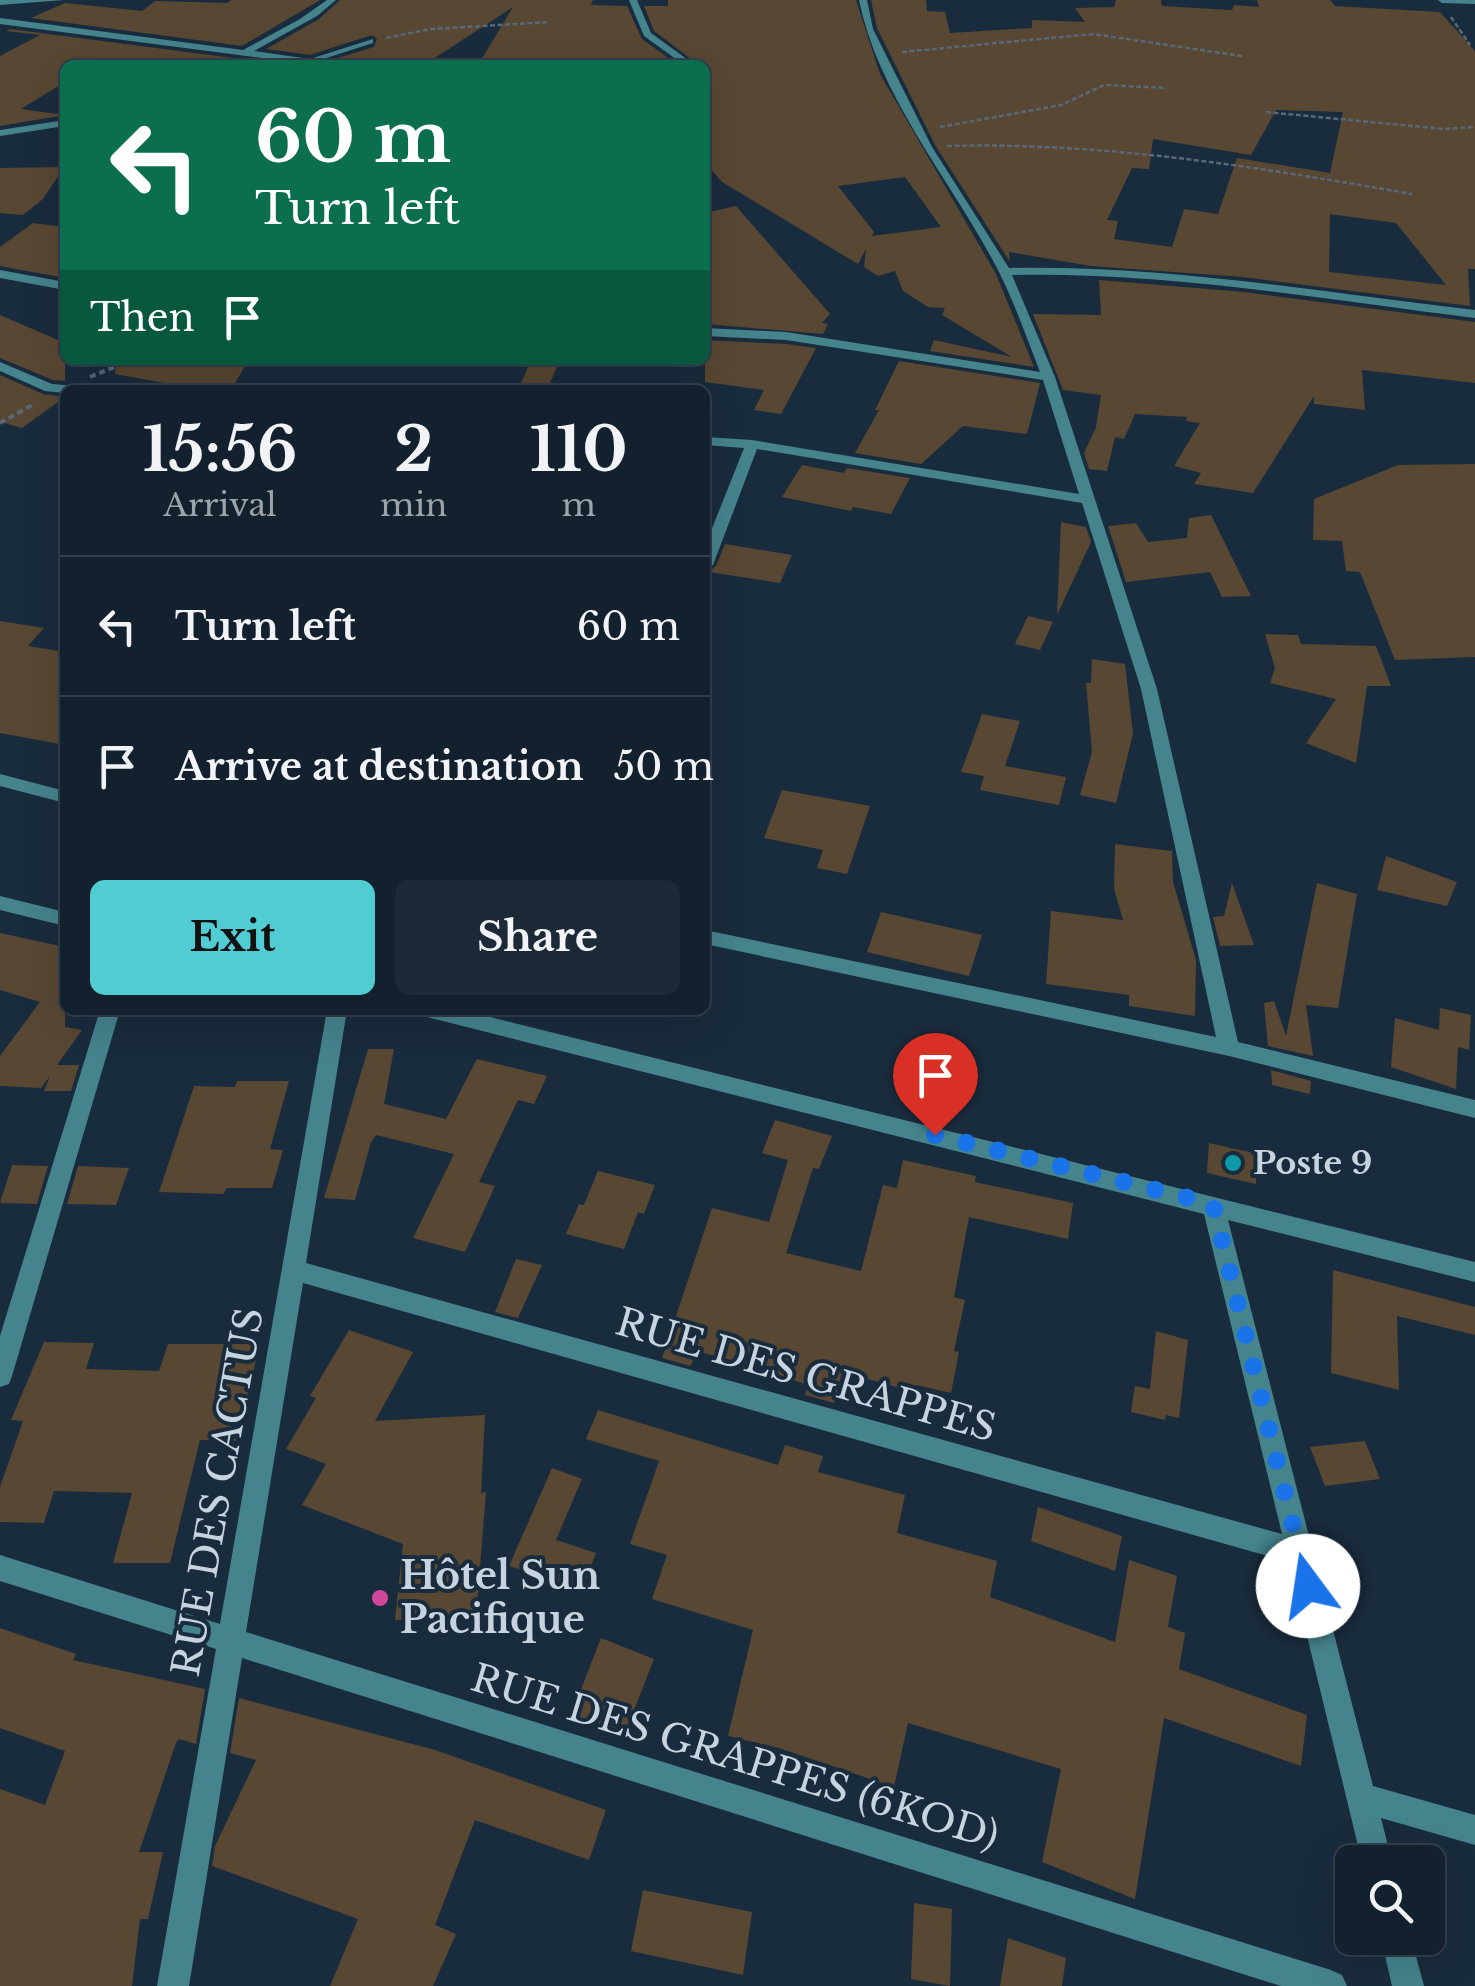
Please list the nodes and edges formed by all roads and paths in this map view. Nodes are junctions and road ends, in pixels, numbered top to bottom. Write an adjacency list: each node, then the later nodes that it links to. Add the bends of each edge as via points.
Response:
1 (60, 0): 7 (street)
2 (332, 0): 11 (street, via 318,16)
3 (633, 0): 16 (street, via 647,34)
4 (863, 0): 12 (street)
5 (1442, 0): 6 (street)
6 (1475, 1)
7 (0, 2)
8 (0, 21): 11 (street)
9 (550, 22): 10 (path, via 431,29)
10 (370, 41): 15 (street)
11 (246, 52): 14 (street)
12 (881, 54): 13 (path, via 1093,34); 21 (street)
13 (1242, 56)
14 (290, 60)
15 (315, 60)
16 (683, 60)
17 (1168, 88): 21 (path, via 1104,85 1061,105)
18 (1266, 112): 20 (path)
19 (60, 124): 22 (street)
20 (1475, 128)
21 (920, 131): 23 (street)
22 (0, 133)
23 (928, 147): 24 (path, via 1021,142 1174,153); 25 (street)
24 (1412, 194)
25 (1005, 272): 28 (street, via 1165,276); 31 (street)
26 (0, 274): 27 (street)
27 (60, 285)
28 (1475, 314)
29 (710, 332): 31 (street, via 786,336)
30 (0, 366): 32 (street)
31 (1049, 377): 35 (street)
32 (60, 389)
33 (710, 440): 34 (street)
34 (752, 444): 35 (street); 36 (street)
35 (1089, 500): 45 (street, via 1148,689)
36 (710, 551)
37 (0, 780): 38 (street)
38 (60, 796)
39 (0, 903): 40 (street)
40 (60, 918)
41 (710, 939): 45 (street)
42 (108, 1015): 50 (street)
43 (336, 1015): 48 (street, RUE DES CACTUS)
44 (452, 1015): 47 (street)
45 (1229, 1048): 46 (street)
46 (1475, 1110)
47 (1213, 1204): 49 (street); 51 (street)
48 (294, 1270): 51 (street, RUE DES GRAPPES); 53 (street, RUE DES CACTUS)
49 (1475, 1272)
50 (0, 1376)
51 (1299, 1552): 54 (street)
52 (0, 1568): 53 (street, RUE DES GRAPPES (6KOD))
53 (232, 1640): 58 (street, RUE DES CACTUS); 59 (street, RUE DES GRAPPES (6KOD))
54 (1360, 1796): 55 (street); 56 (street)
55 (1475, 1830)
56 (1373, 1845)
57 (1400, 1955): 60 (street)
58 (174, 1986)
59 (1331, 1986)
60 (1408, 1986)

